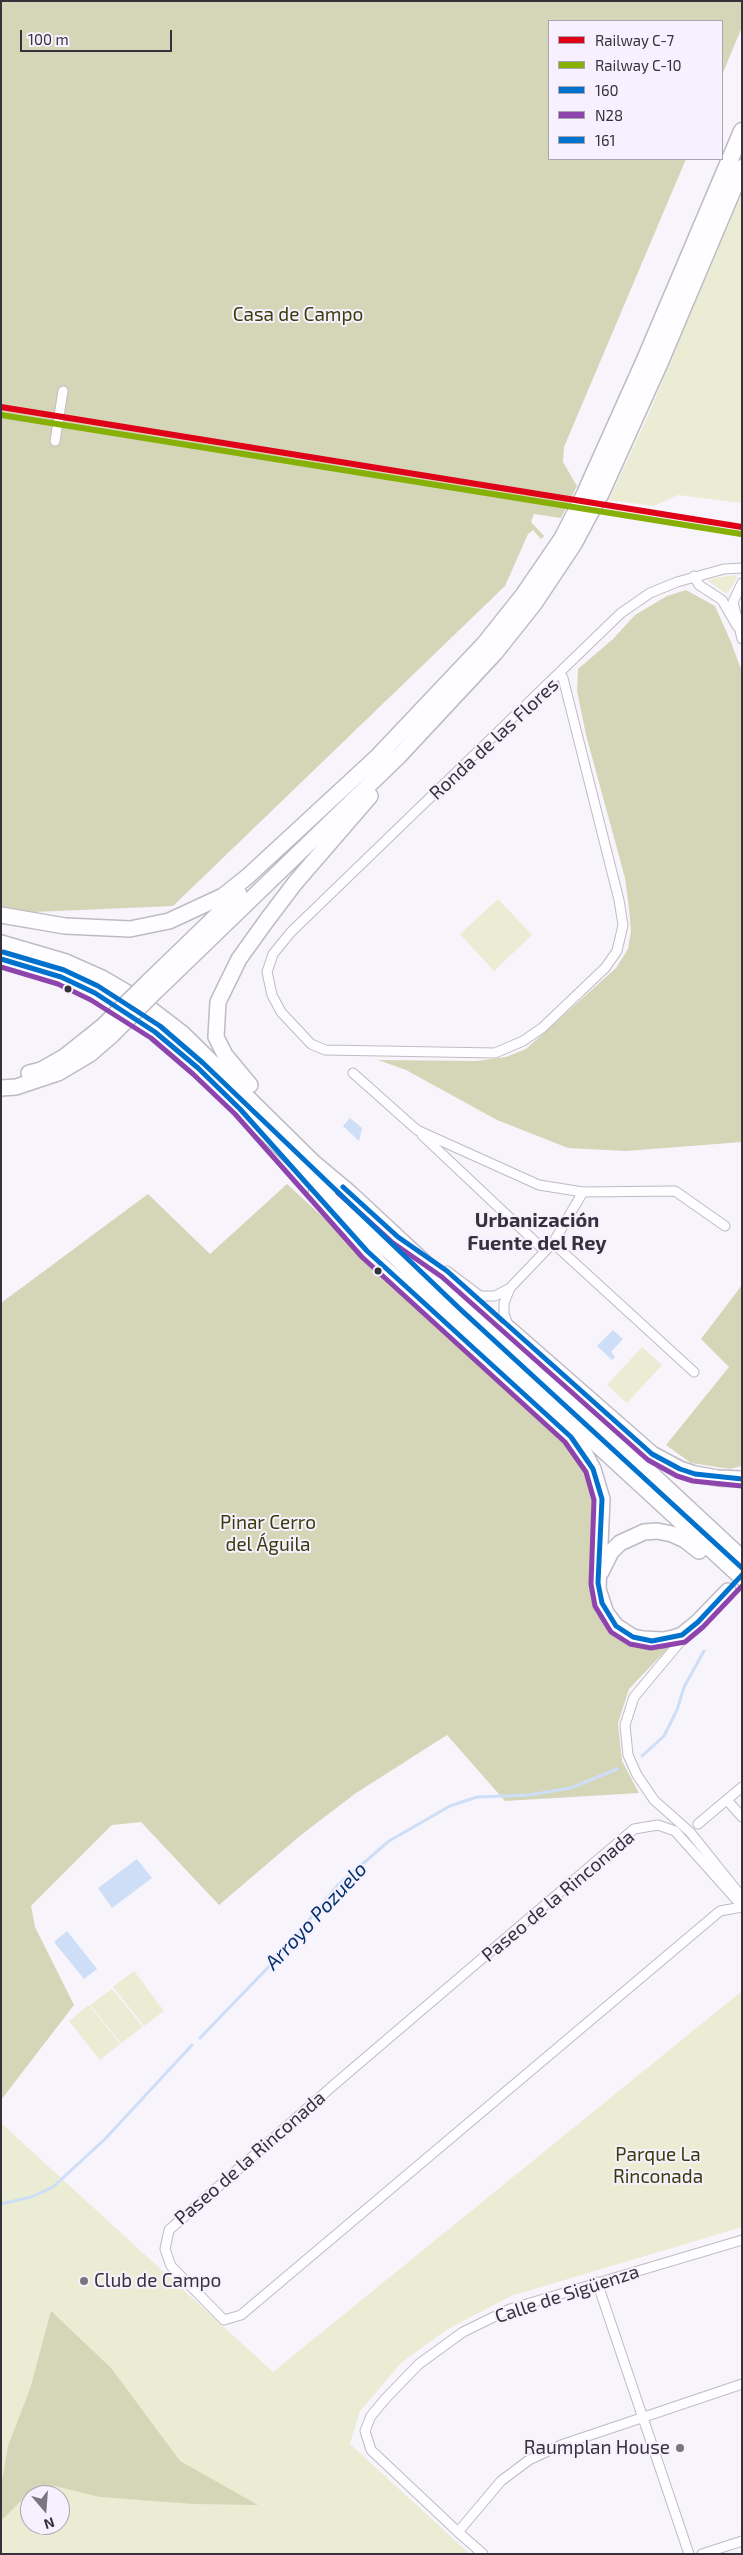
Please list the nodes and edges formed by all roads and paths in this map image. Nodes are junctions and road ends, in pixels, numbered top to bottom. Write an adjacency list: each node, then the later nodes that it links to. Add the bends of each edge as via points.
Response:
1 (742, 131): 5 (highway)
2 (742, 168): 5 (highway, via 660,362)
3 (62, 395): 4 (street)
4 (55, 441)
5 (593, 492): 6 (highway)
6 (568, 541): 13 (highway, via 534,604 495,653); 14 (highway, via 444,689)
7 (742, 568): 8 (street, Ronda de las Flores)
8 (694, 576): 10 (street, via 699,585 722,600); 12 (street, Ronda de las Flores, via 658,589 621,613)
9 (742, 583): 10 (street, via 733,602)
10 (737, 626): 11 (street)
11 (742, 639)
12 (559, 674): 12 (street, Ronda de las Flores, via 326,896 272,954 267,972 272,995 281,1012 311,1044 325,1050 495,1053 523,1041 542,1028 605,968 617,951 623,924 619,900 564,678)
13 (399, 756): 20 (highway); 28 (highway, via 380,785 295,883 239,959 218,1002 215,1022 216,1037 237,1071)
14 (340, 792): 15 (highway, via 224,896 169,921 142,928 101,930); 20 (highway)
15 (1, 915)
16 (1, 942): 28 (highway, via 102,978 156,1012 210,1059 314,1163)
17 (1, 959): 19 (highway)
18 (1, 964): 19 (highway)
19 (26, 965): 25 (highway, via 78,984 124,1010 198,1068)
20 (153, 986): 21 (highway, bridge)
21 (107, 1030): 23 (highway, via 41,1070); 24 (highway, via 90,1054 58,1073 16,1087)
22 (353, 1073): 26 (street)
23 (1, 1080)
24 (1, 1088)
25 (240, 1109): 41 (highway, via 455,1314); 42 (highway, via 367,1251 558,1423 584,1454 602,1499)
26 (417, 1130): 27 (street, via 539,1185); 32 (street)
27 (583, 1192): 29 (street, via 675,1191); 31 (street)
28 (351, 1194): 30 (highway)
29 (725, 1226)
30 (398, 1237): 33 (highway); 40 (highway)
31 (553, 1243): 32 (street); 36 (street)
32 (545, 1251): 34 (street)
33 (447, 1271): 34 (street, via 480,1296 495,1296); 35 (highway)
34 (510, 1288): 35 (street, via 504,1314)
35 (511, 1330): 37 (highway)
36 (694, 1372)
37 (567, 1380): 38 (highway, via 640,1445 664,1461 695,1474); 39 (highway)
38 (742, 1478)
39 (742, 1544)
40 (742, 1558)
41 (742, 1578)
42 (598, 1583): 43 (highway, via 606,1560 620,1543 644,1532 657,1531 685,1540); 44 (highway, via 610,1620 633,1637 663,1640)
43 (735, 1590): 44 (highway)
44 (689, 1630): 49 (street, via 634,1697 625,1725 628,1754 654,1800 690,1832)
45 (742, 1787): 46 (street)
46 (727, 1800): 47 (street); 48 (street)
47 (742, 1817)
48 (698, 1824)
49 (742, 1897)
50 (742, 1906): 50 (street, Paseo de la Rinconada, via 720,1911 241,2316 224,2320 171,2266 165,2249 170,2230 336,2083 634,1829 658,1825 675,1831)
51 (742, 2240): 52 (street, Calle de Sigüenza)
52 (597, 2282): 54 (street); 55 (street, Calle de Sigüenza, via 510,2309 463,2332 419,2364 371,2416 364,2431 371,2450)
53 (742, 2384): 54 (street)
54 (643, 2416): 55 (street, via 560,2445 529,2460 502,2481); 58 (street)
55 (458, 2532): 57 (street, Calle de Sigüenza)
56 (742, 2541): 59 (street)
57 (483, 2554)
58 (689, 2554)
59 (702, 2554)

